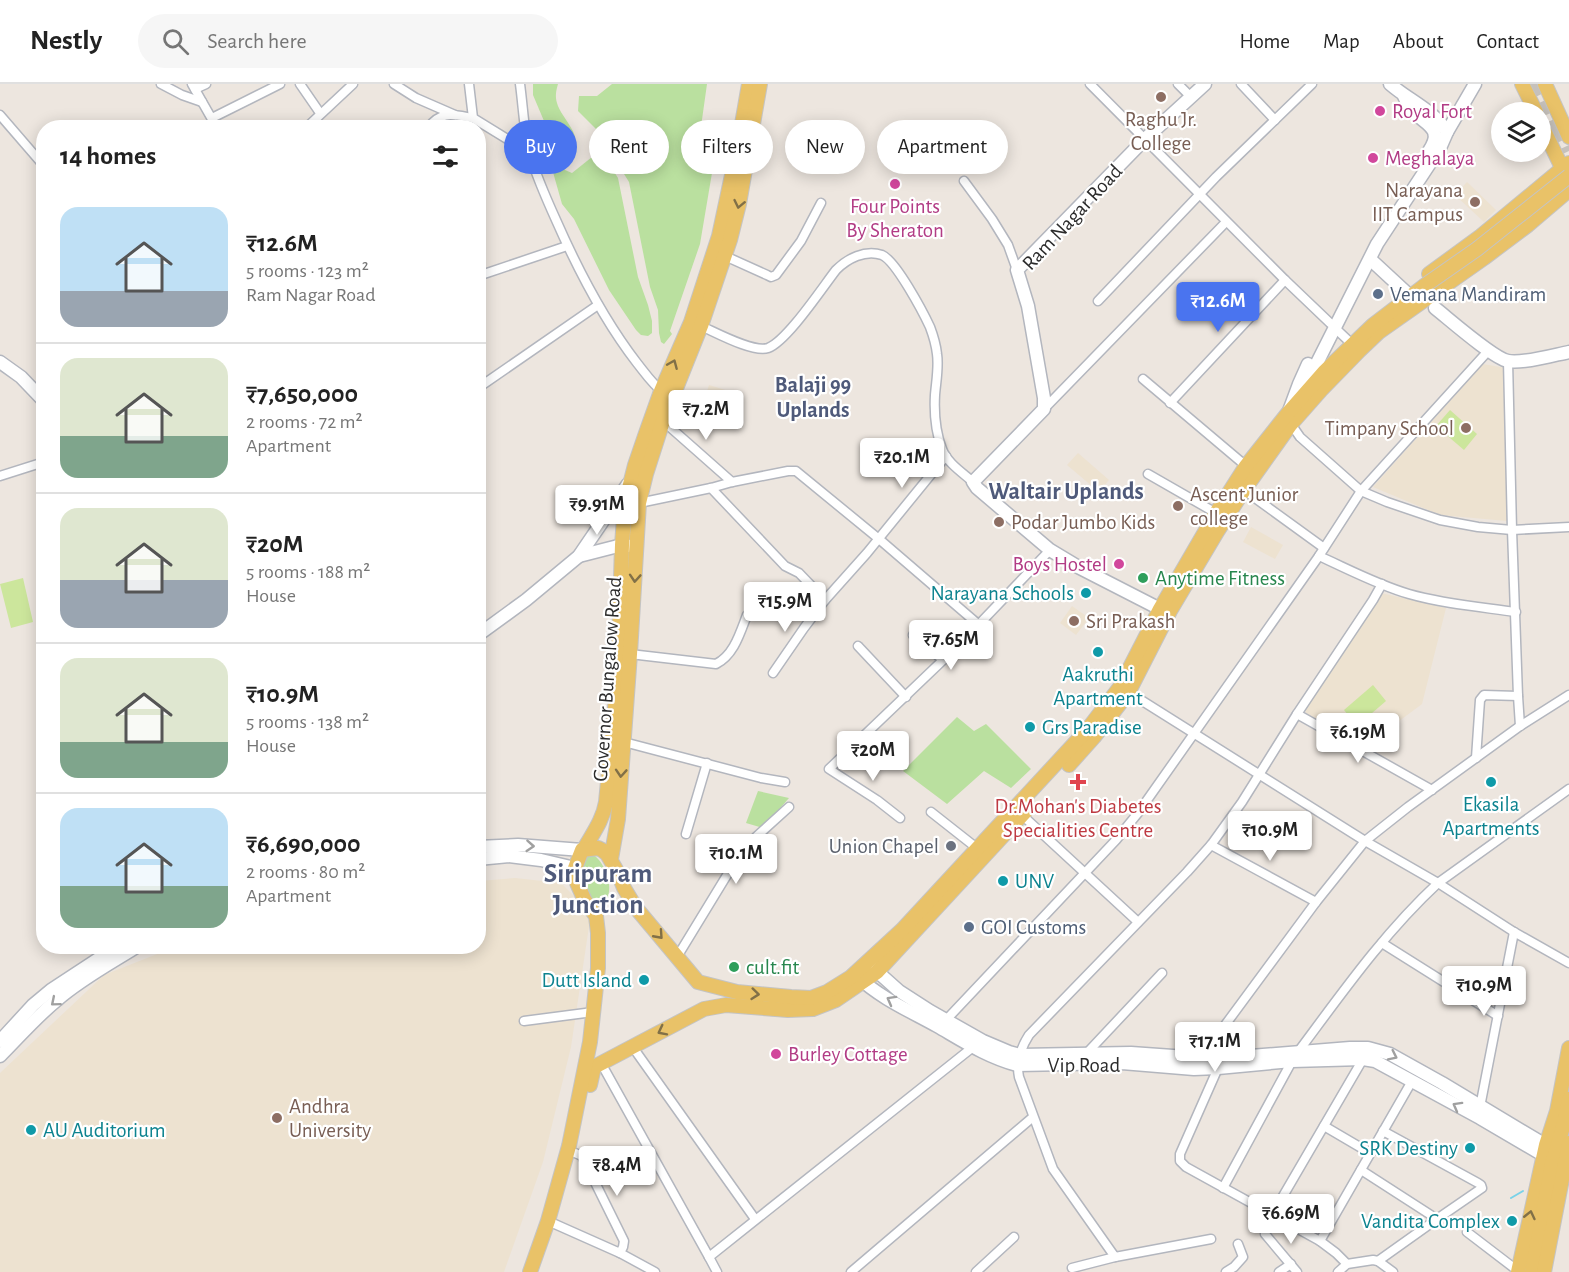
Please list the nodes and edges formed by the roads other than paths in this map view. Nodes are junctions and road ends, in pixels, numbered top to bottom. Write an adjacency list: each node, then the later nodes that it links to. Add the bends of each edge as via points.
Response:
1 (162, 84): 23 (street)
2 (206, 84): 20 (street)
3 (280, 84): 28 (street)
4 (300, 84): 25 (street)
5 (353, 84): 25 (street)
6 (394, 84): 27 (street, via 416,99)
7 (469, 84): 29 (street)
8 (520, 84): 33 (street)
9 (749, 84): 73 (main road, one-way to 9, via 719,236)
10 (760, 84): 53 (main road, one-way to 53, via 739,204)
11 (1090, 84): 39 (street)
12 (1178, 84): 22 (street)
13 (1205, 84): 22 (street, Ram Nagar Road)
14 (1241, 84): 34 (street)
15 (1312, 84): 34 (street)
16 (1390, 84): 21 (street)
17 (1475, 84): 36 (street)
18 (1522, 84): 24 (main road)
19 (1545, 84): 37 (main road)
20 (193, 87): 23 (street)
21 (1404, 96): 36 (street); 48 (street, via 1436,139)
22 (1191, 97): 39 (street, Ram Nagar Road)
23 (202, 102): 28 (street)
24 (1531, 102)
25 (320, 113): 30 (street)
26 (0, 115): 41 (street)
27 (455, 115): 29 (street); 31 (street)
28 (212, 118)
29 (473, 118): 32 (street)
30 (313, 120)
31 (435, 120)
32 (476, 120)
33 (524, 120)
34 (1275, 120): 47 (street)
35 (486, 126): 38 (street)
36 (1447, 132): 48 (street, via 1440,148)
37 (1568, 133)
38 (504, 137)
39 (1145, 139): 47 (street); 55 (street, Ram Nagar Road)
40 (1551, 141): 42 (main road)
41 (36, 157)
42 (1567, 169): 45 (main road); 58 (main road, bridge); 60 (main road, via 1419,281)
43 (537, 174): 52 (street)
44 (964, 181): 55 (street, via 1008,245)
45 (1569, 185)
46 (1569, 190): 58 (main road)
47 (1198, 194): 51 (street); 59 (street)
48 (1402, 198): 54 (street); 62 (street, via 1371,242)
49 (1569, 200): 60 (main road, via 1516,245 1431,305)
50 (821, 203): 53 (street, via 801,241 776,275 771,277)
51 (1226, 222): 57 (street); 75 (street)
52 (567, 246): 56 (street); 61 (street)
53 (725, 256): 63 (main road)
54 (1370, 259): 60 (street); 62 (street)
55 (1017, 270): 75 (street, Ram Nagar Road, via 1028,306)
56 (486, 273)
57 (1285, 280): 62 (street); 74 (street)
58 (1430, 297): 60 (main road); 65 (street)
59 (1098, 302)
60 (1411, 302): 64 (main road, via 1380,332)
61 (597, 305): 70 (street); 73 (street, via 627,351)
62 (1332, 325): 64 (street); 72 (street); 76 (street, via 1299,384)
63 (701, 326): 73 (main road); 78 (street, via 741,344 768,348 793,327 844,262 853,257 882,255 901,276 931,329 937,354 936,417)
64 (1356, 348): 72 (main road, via 1324,372); 76 (main road, via 1321,390)
65 (1489, 350): 67 (street); 88 (street)
66 (1569, 352): 67 (street)
67 (1508, 361): 92 (street)
68 (0, 362): 71 (street)
69 (1143, 379): 74 (street)
70 (486, 382)
71 (36, 393)
72 (1305, 394): 76 (main road)
73 (667, 395): 77 (main road, Governor Bungalow Road); 83 (main road)
74 (1170, 404): 80 (street)
75 (1044, 409): 85 (street)
76 (1289, 419): 80 (main road); 87 (main road); 88 (street, via 1307,443)
77 (663, 422): 84 (street); 89 (main road, Governor Bungalow Road)
78 (946, 456): 85 (street); 93 (street)
79 (36, 465): 82 (street)
80 (1246, 466): 90 (main road)
81 (1148, 474): 90 (street)
82 (0, 476)
83 (631, 481): 94 (main road); 98 (street)
84 (732, 482): 86 (street); 93 (street, via 796,471)
85 (974, 483): 96 (street)
86 (711, 488): 89 (street); 100 (street, via 785,566 799,573)
87 (1244, 490): 97 (street); 111 (main road)
88 (1361, 491): 92 (street, via 1440,520); 97 (street)
89 (639, 503): 95 (main road, Governor Bungalow Road)
90 (1216, 513): 101 (main road)
91 (1569, 527): 92 (street)
92 (1512, 530): 102 (street)
93 (879, 539): 100 (street); 104 (street)
94 (622, 545): 95 (street); 98 (street); 118 (main road)
95 (637, 546): 108 (main road, Governor Bungalow Road, one-way to 108)
96 (1050, 550): 101 (street); 104 (street)
97 (1321, 552): 99 (street); 117 (street)
98 (579, 556): 105 (street)
99 (1382, 584): 102 (street, via 1452,603); 115 (street)
100 (825, 600): 110 (street)
101 (1160, 609): 111 (main road)
102 (1516, 612): 113 (street)
103 (747, 615): 108 (street, via 734,646 716,664)
104 (979, 625): 109 (street)
105 (486, 629)
106 (913, 635): 109 (street)
107 (858, 646): 114 (street)
108 (630, 654): 118 (main road, Governor Bungalow Road)
109 (943, 660): 114 (street)
110 (774, 673)
111 (1124, 690): 117 (street); 127 (main road, via 1094,737); 133 (main road)
112 (1569, 695): 116 (street)
113 (1518, 696): 116 (street); 119 (street, via 1489,695 1480,700)
114 (906, 697): 128 (street, via 829,769)
115 (1297, 714): 121 (street); 124 (street)
116 (1520, 726): 119 (street)
117 (1194, 733): 121 (street); 138 (street, via 1138,813)
118 (617, 741): 120 (street); 134 (main road, via 604,813); 136 (main road, Governor Bungalow Road, one-way to 136, via 618,819)
119 (1476, 759): 124 (street)
120 (707, 763): 122 (street); 129 (street)
121 (1260, 776): 130 (street); 131 (street)
122 (785, 782)
123 (1569, 789): 139 (street)
124 (1432, 790): 130 (street)
125 (789, 807): 146 (street, via 738,857)
126 (931, 812): 133 (street)
127 (1022, 815): 138 (street); 148 (main road)
128 (900, 818)
129 (686, 834)
130 (1365, 841): 139 (street); 140 (street)
131 (1211, 845): 140 (street); 141 (street)
132 (486, 847): 134 (street, one-way to 134)
133 (978, 849): 148 (main road)
134 (583, 850): 136 (main road, via 598,848); 137 (main road)
135 (486, 858): 137 (street, via 509,856)
136 (611, 859): 146 (main road, one-way to 146, via 636,908)
137 (575, 868): 153 (main road, via 580,891 596,916 598,968)
138 (1085, 872): 141 (street); 155 (street)
139 (1438, 883): 142 (street); 143 (street)
140 (1316, 902): 168 (street)
141 (1138, 922): 166 (street, via 1029,1035)
142 (1514, 932): 147 (street); 154 (street)
143 (1382, 943): 154 (street); 164 (street)
144 (106, 954): 158 (street, via 51,990)
145 (125, 954): 163 (street, one-way to 163, via 58,999)
146 (677, 957): 151 (main road)
147 (1569, 963)
148 (872, 967): 150 (main road); 155 (street, Vip Road, via 899,991)
149 (1162, 973): 162 (street)
150 (860, 978): 151 (main road, one-way to 150, via 737,992 810,998); 152 (main road, via 836,1000 813,1009 726,1005); 159 (street, Vip Road, one-way to 150, via 874,991)
151 (698, 982): 152 (main road)
152 (704, 1009): 161 (main road, one-way to 161)
153 (593, 1012): 156 (street); 157 (main road)
154 (1498, 1016): 172 (street)
155 (946, 1020): 166 (street, Vip Road)
156 (524, 1021)
157 (591, 1034): 161 (main road, via 602,1053 610,1055); 184 (main road)
158 (0, 1041)
159 (973, 1047): 166 (street, Vip Road, via 1000,1061); 182 (street)
160 (1569, 1048): 176 (main road, via 1557,1111)
161 (626, 1049): 167 (main road); 182 (street)
162 (1086, 1054): 166 (street, Vip Road); 168 (street, Vip Road, via 1131,1053)
163 (0, 1056)
164 (1295, 1057): 165 (street, Vip Road); 168 (street, Vip Road, via 1225,1058); 169 (street, Vip Road); 172 (street, Vip Road, one-way to 172, via 1350,1048 1379,1050); 180 (street)
165 (1363, 1059): 170 (street, Vip Road, via 1375,1061); 174 (street)
166 (1018, 1060): 168 (street, Vip Road); 173 (street, via 1019,1077)
167 (600, 1063): 177 (main road, via 594,1067); 192 (street)
168 (1197, 1064): 169 (street, Vip Road)
169 (1218, 1068): 180 (street, via 1180,1161)
170 (1412, 1081): 175 (street); 176 (street, Vip Road, one-way to 170, via 1538,1152)
171 (1569, 1099): 176 (main road)
172 (1480, 1107): 176 (street, Vip Road)
173 (1034, 1117): 193 (street, via 1056,1176); 195 (street)
174 (1324, 1126): 178 (street); 181 (street)
175 (1383, 1131): 178 (street); 183 (street, via 1481,1185 1479,1191)
176 (1557, 1152): 211 (main road, one-way to 176); 212 (main road); 213 (main road)
177 (575, 1153): 184 (main road); 191 (street, via 582,1156 624,1241)
178 (1371, 1153): 179 (street)
179 (1361, 1170): 183 (street); 189 (street)
180 (1223, 1188): 181 (street)
181 (1272, 1215): 189 (street)
182 (755, 1219): 192 (street)
183 (1437, 1219): 194 (street)
184 (552, 1222): 191 (street); 199 (main road); 200 (main road)
185 (1467, 1232): 211 (street)
186 (1265, 1234): 196 (street)
187 (1014, 1237): 205 (street)
188 (1211, 1239): 193 (street)
189 (1320, 1241): 197 (street)
190 (1238, 1244): 206 (street, via 1243,1257)
191 (620, 1253): 201 (street)
192 (709, 1257): 202 (street)
193 (1115, 1257): 198 (street)
194 (1378, 1261): 197 (street); 210 (street)
195 (861, 1263): 203 (street); 204 (street)
196 (1290, 1264): 207 (street); 208 (street)
197 (1347, 1264): 209 (street)
198 (1072, 1268)
199 (530, 1272)
200 (540, 1272)
201 (655, 1272)
202 (717, 1272)
203 (850, 1272)
204 (867, 1272)
205 (976, 1272)
206 (1226, 1272)
207 (1280, 1272)
208 (1297, 1272)
209 (1338, 1272)
210 (1393, 1272)
211 (1518, 1272)
212 (1532, 1272)
213 (1544, 1272)

